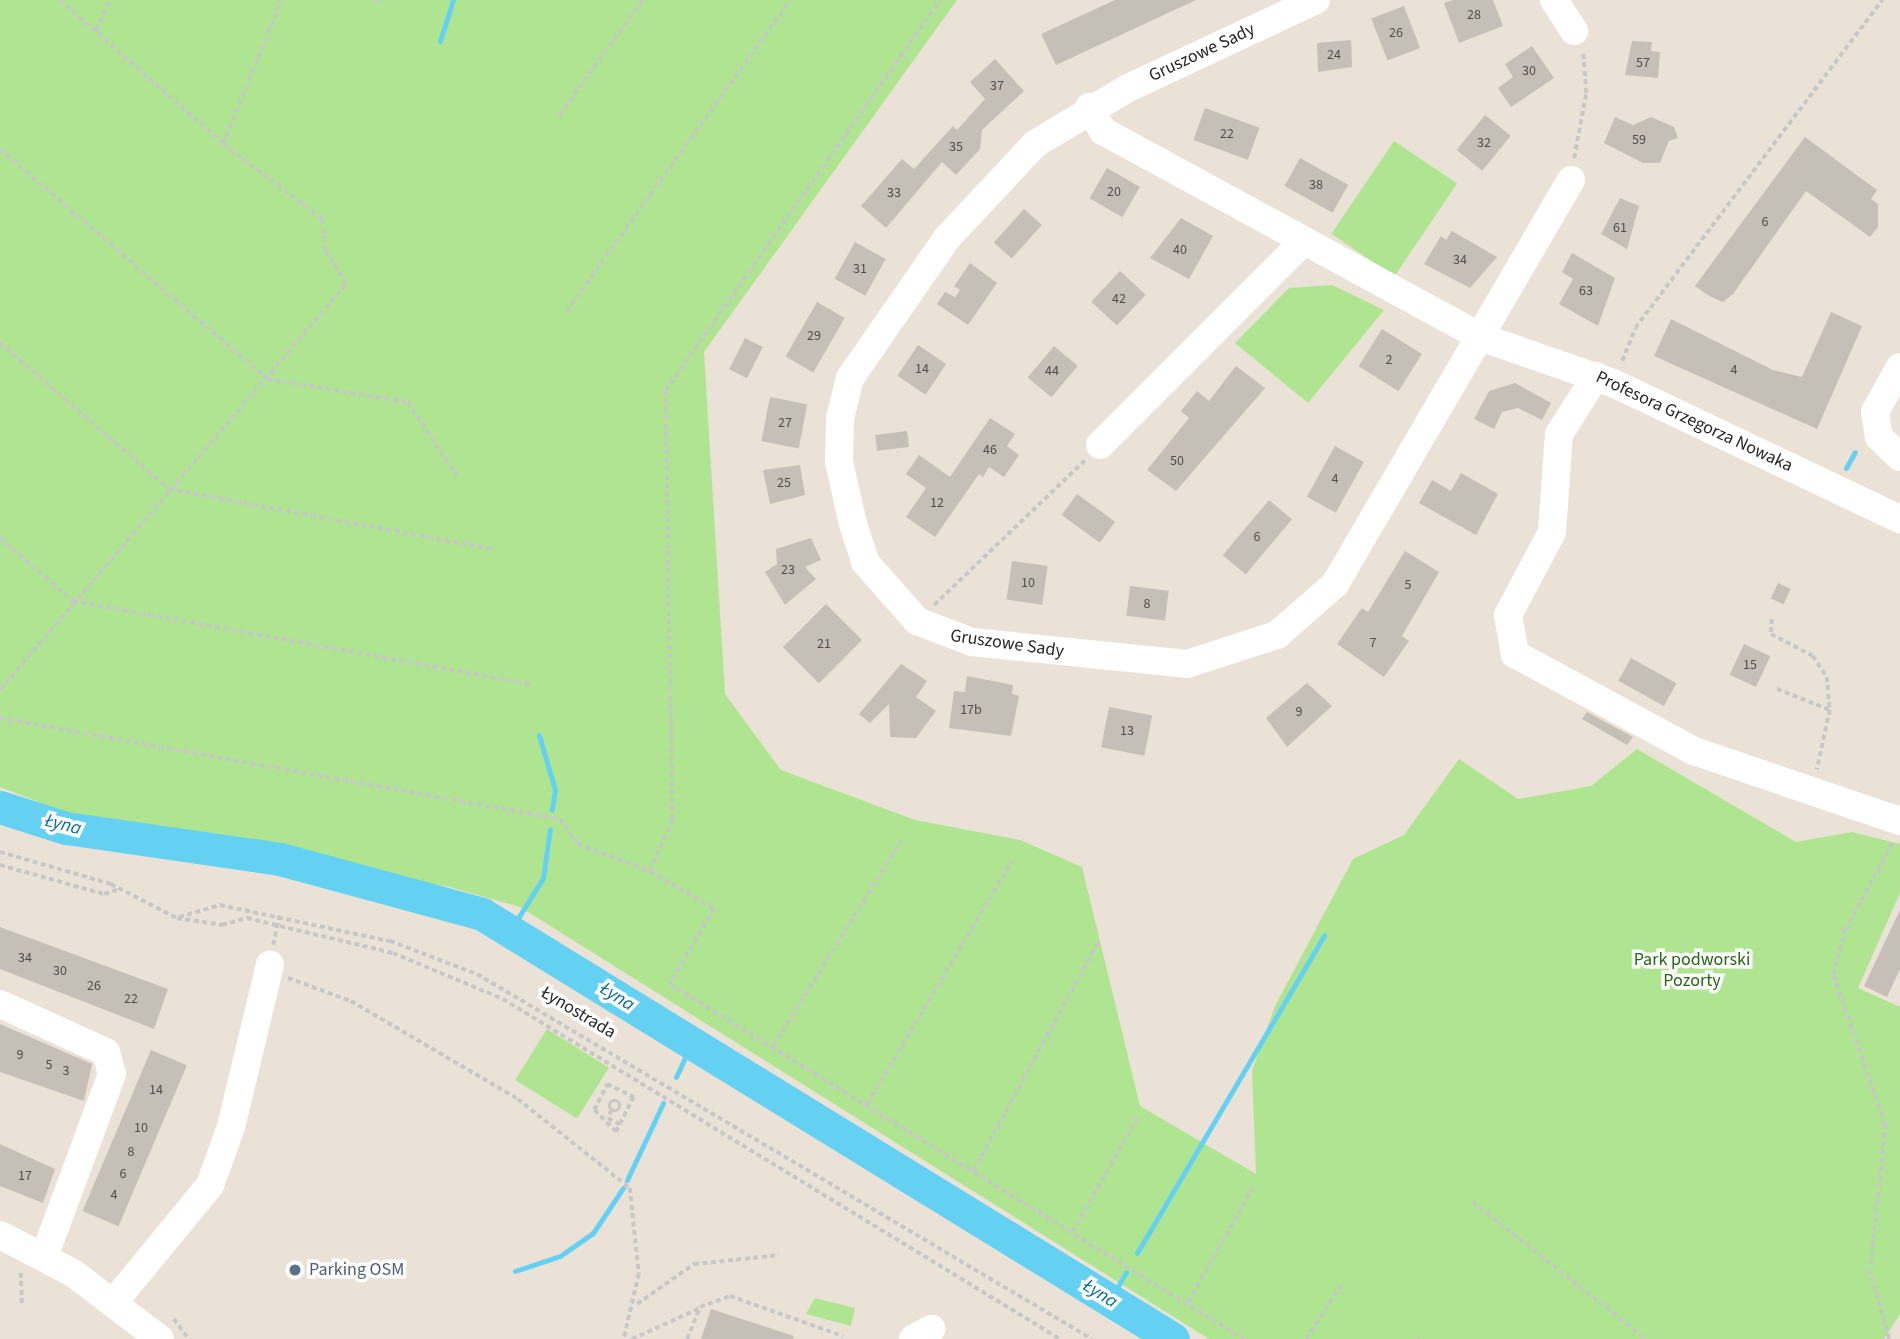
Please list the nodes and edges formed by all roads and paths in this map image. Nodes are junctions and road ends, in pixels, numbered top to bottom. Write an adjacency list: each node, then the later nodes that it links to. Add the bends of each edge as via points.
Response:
1 (60, 0): 10 (path)
2 (109, 0): 10 (path)
3 (281, 0): 14 (path)
4 (643, 0): 13 (path)
5 (790, 0): 18 (path)
6 (940, 0): 46 (path, via 664,391 672,820)
7 (1316, 0): 12 (street, Gruszowe Sady)
8 (1554, 0): 11 (street)
9 (1882, 0): 23 (path, via 1635,328)
10 (96, 31): 14 (path)
11 (1574, 31): 16 (path, via 1586,58 1586,93)
12 (1089, 107): 17 (street, via 1103,131); 33 (street, Gruszowe Sady, via 1035,144 947,238 850,378 840,418 839,462 853,524 865,562)
13 (559, 116)
14 (223, 144): 22 (path, via 322,219 325,250 346,284)
15 (0, 149): 22 (path)
16 (1571, 180): 19 (street, Gruszowe Sady)
17 (1301, 244): 19 (street); 24 (street)
18 (566, 312)
19 (1483, 338): 23 (street, Profesora Grzegorza Nowaka); 33 (street, Gruszowe Sady, via 1335,584 1277,635 1187,664 972,642)
20 (0, 343): 27 (path)
21 (1900, 368): 25 (street, via 1875,412 1879,437)
22 (267, 379): 26 (path, via 408,402); 27 (path)
23 (1605, 379): 28 (street, Profesora Grzegorza Nowaka); 39 (street, via 1559,433 1552,532 1508,615 1515,654 1694,751)
24 (1100, 445): 33 (path)
25 (1900, 457)
26 (457, 476)
27 (169, 489): 30 (path); 31 (path)
28 (1900, 519)
29 (0, 538): 31 (path)
30 (492, 549)
31 (73, 601): 34 (path); 36 (path)
32 (1772, 619): 37 (path, via 1771,634 1813,656 1827,677)
33 (917, 621)
34 (531, 684)
35 (1777, 688): 37 (path)
36 (0, 690)
37 (1830, 710): 39 (path)
38 (0, 718): 46 (path, via 560,819 578,844)
39 (1816, 793): 40 (street)
40 (1900, 821)
41 (1900, 829): 87 (path, via 1845,930 1833,975 1885,1125 1870,1273)
42 (901, 841): 54 (path)
43 (0, 852): 47 (path)
44 (1012, 861): 57 (path)
45 (0, 865): 47 (path, via 104,894)
46 (650, 871): 54 (path, via 714,909 670,984)
47 (120, 889): 49 (path)
48 (279, 916): 49 (path, Łynostrada, via 220,905); 50 (path); 83 (path, Łynostrada, via 390,941 520,996)
49 (177, 918): 50 (path, via 222,925 247,918)
50 (277, 926): 52 (path); 82 (path, via 393,953 503,999)
51 (1098, 943): 64 (path)
52 (270, 965): 72 (street, via 231,1127 210,1185); 74 (path, via 300,986 351,1001 506,1092 630,1188 639,1274)
53 (0, 1004): 70 (street, via 106,1052 112,1074)
54 (773, 1046): 57 (path)
55 (623, 1090): 56 (path); 60 (path, via 634,1097); 62 (path, via 605,1085 594,1110)
56 (617, 1101): 58 (path); 59 (path)
57 (867, 1104): 64 (path)
58 (620, 1108): 59 (path); 60 (path)
59 (612, 1110): 62 (path)
60 (627, 1112): 63 (path)
61 (1139, 1115): 67 (path)
62 (608, 1118): 63 (path); 63 (path, via 607,1129 616,1132)
63 (621, 1125)
64 (972, 1171): 67 (path)
65 (1254, 1185): 73 (path)
66 (1473, 1202): 86 (path)
67 (1072, 1231): 73 (path)
68 (0, 1235): 70 (street)
69 (779, 1255): 74 (path, via 694,1264)
70 (32, 1265): 72 (street); 75 (path)
71 (1343, 1282): 85 (path)
72 (114, 1302): 78 (street)
73 (1188, 1302): 84 (path)
74 (635, 1305): 79 (path)
75 (22, 1306)
76 (700, 1307): 77 (path, via 730,1296); 80 (path); 81 (path)
77 (844, 1336)
78 (160, 1339)
79 (624, 1339)
80 (632, 1339)
81 (687, 1339)
82 (1060, 1339)
83 (1092, 1339)
84 (1244, 1339)
85 (1306, 1339)
86 (1646, 1339)
87 (1889, 1339)

